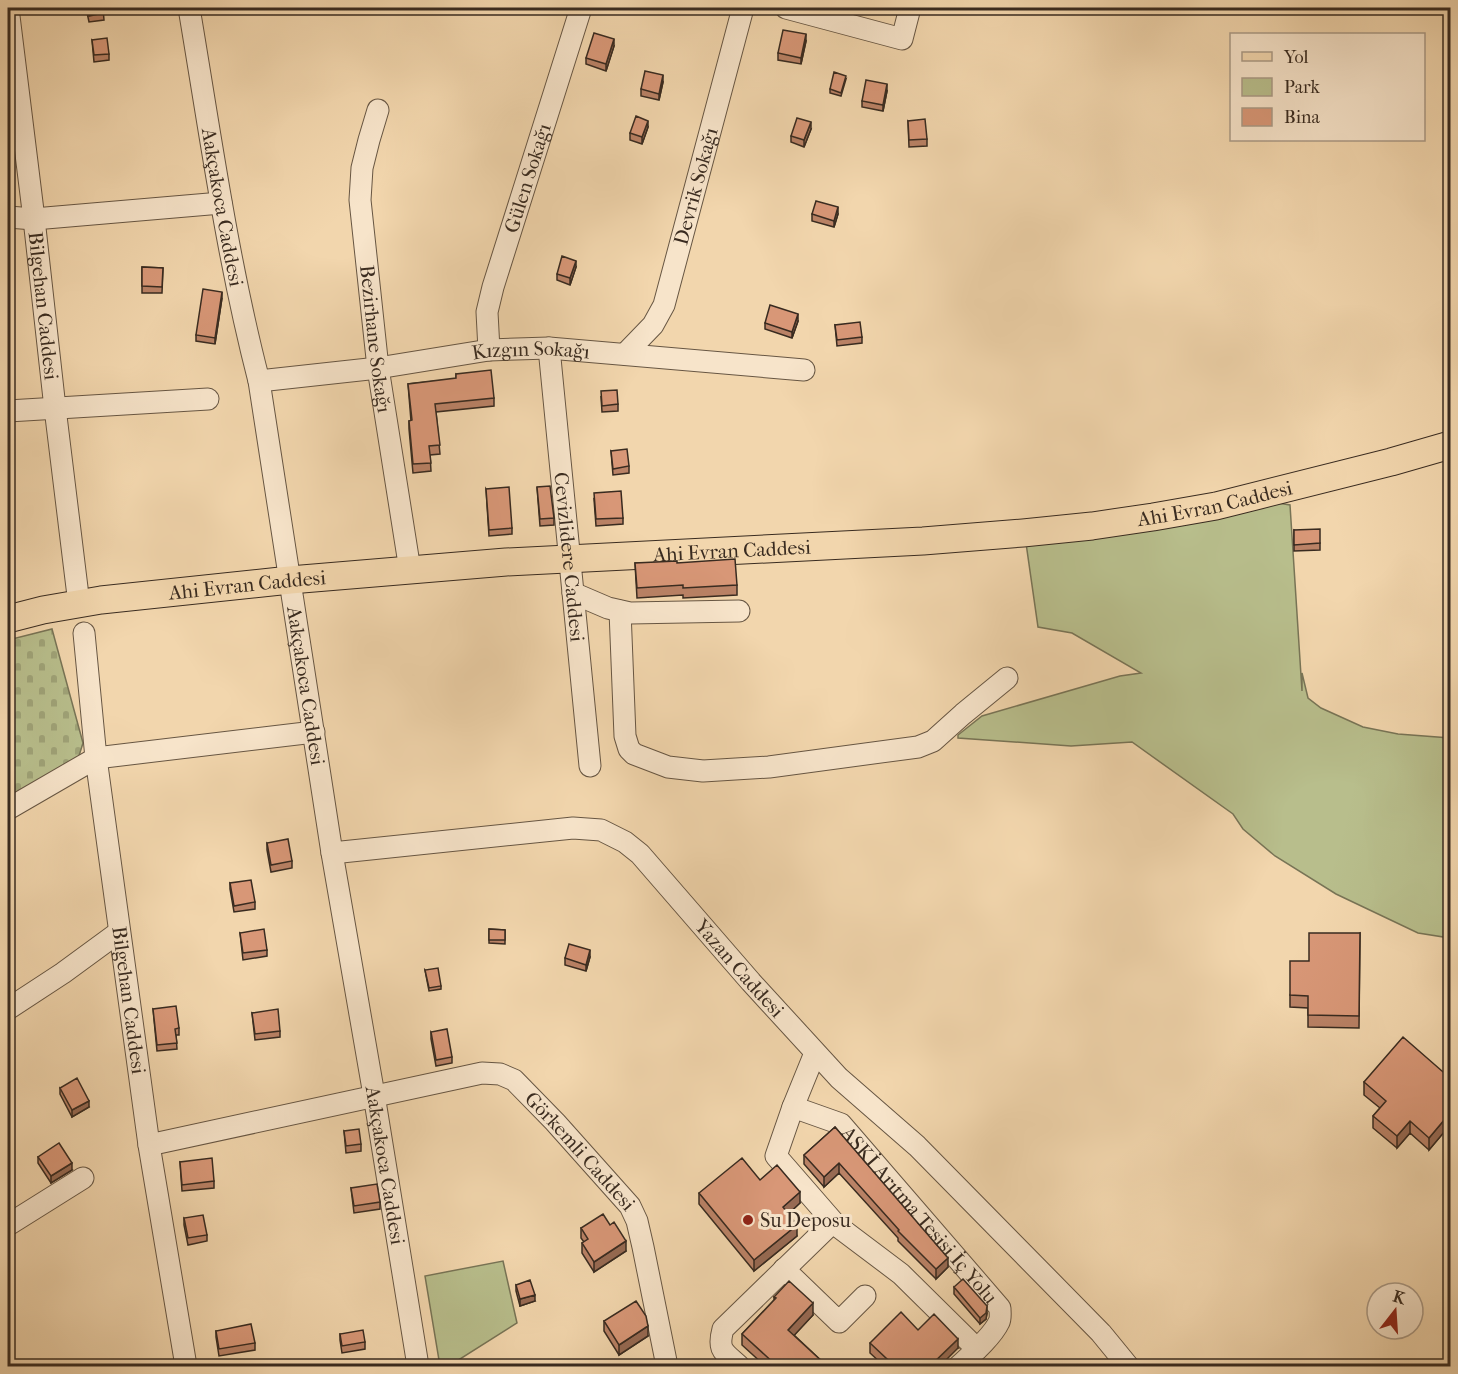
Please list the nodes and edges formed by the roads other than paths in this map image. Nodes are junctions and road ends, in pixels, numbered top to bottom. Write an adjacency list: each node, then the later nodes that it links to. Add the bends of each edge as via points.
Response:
1 (8, 8): 7 (street, Bilgehan Caddesi)
2 (189, 8): 9 (street, Aakçakoca Caddesi)
3 (581, 8): 13 (street, Gülen Sokağı, via 493,287 487,312)
4 (743, 8): 14 (street, Devrik Sokağı, via 664,304 653,325)
5 (786, 8): 6 (street, via 902,39)
6 (910, 8)
7 (10, 43): 11 (street, Bilgehan Caddesi)
8 (378, 110): 15 (street, Bezirhane Sokağı, via 363,168 360,200)
9 (221, 203): 11 (street); 17 (street, Aakçakoca Caddesi)
10 (8, 218): 11 (street)
11 (34, 219): 19 (street, Bilgehan Caddesi)
12 (549, 348): 13 (street, Kızgın Sokağı); 14 (street, Kızgın Sokağı); 22 (street, Cevizlidere Caddesi)
13 (489, 350): 15 (street, Kızgın Sokağı)
14 (626, 354): 16 (street, Kızgın Sokağı)
15 (378, 368): 17 (street, Kızgın Sokağı); 23 (street, Bezirhane Sokağı)
16 (804, 370)
17 (259, 381): 24 (street, Aakçakoca Caddesi)
18 (208, 399): 19 (street)
19 (55, 408): 20 (street); 26 (street, Bilgehan Caddesi)
20 (8, 411)
21 (1450, 445): 22 (main road, Ahi Evran Caddesi, via 1216,506 1092,526 923,541)
22 (569, 558): 23 (main road, Ahi Evran Caddesi); 25 (street, Cevizlidere Caddesi)
23 (410, 570): 24 (main road, Ahi Evran Caddesi)
24 (290, 580): 26 (main road, Ahi Evran Caddesi); 32 (street, Aakçakoca Caddesi)
25 (573, 593): 27 (street); 34 (street, Cevizlidere Caddesi)
26 (79, 604): 29 (main road, Ahi Evran Caddesi)
27 (620, 611): 28 (street); 31 (street, via 625,736 634,754 668,767 703,771 769,767 918,747 933,741)
28 (739, 611)
29 (8, 619)
30 (84, 633): 33 (street, Bilgehan Caddesi)
31 (1007, 678)
32 (314, 732): 33 (street); 36 (street, Aakçakoca Caddesi)
33 (96, 758): 35 (street); 37 (street, Bilgehan Caddesi)
34 (590, 766)
35 (8, 809)
36 (332, 853): 39 (street, Yazan Caddesi, via 573,828 601,830 640,854); 40 (street, Aakçakoca Caddesi)
37 (119, 932): 38 (street); 42 (street, Bilgehan Caddesi)
38 (8, 1009)
39 (815, 1053): 41 (street); 54 (street, Yazan Caddesi, via 917,1146 1101,1333)
40 (374, 1095): 42 (street, Görkemli Caddesi); 50 (street, Aakçakoca Caddesi); 51 (street, Görkemli Caddesi, via 482,1073 514,1080 630,1206 637,1221)
41 (793, 1107): 44 (street, via 776,1156); 48 (street, ASKİ Arıtma Tesisi İç Yolu, via 841,1124 1000,1308 995,1329)
42 (149, 1145): 49 (street, Bilgehan Caddesi)
43 (82, 1179): 45 (street)
44 (833, 1221): 46 (street); 48 (street, via 901,1274)
45 (8, 1226)
46 (784, 1269): 47 (street, via 839,1322); 52 (street, via 723,1329 722,1349)
47 (865, 1296)
48 (977, 1349): 53 (street, ASKİ Arıtma Tesisi İç Yolu)
49 (186, 1366)
50 (418, 1366)
51 (667, 1366)
52 (739, 1366)
53 (959, 1366)
54 (1128, 1366)

